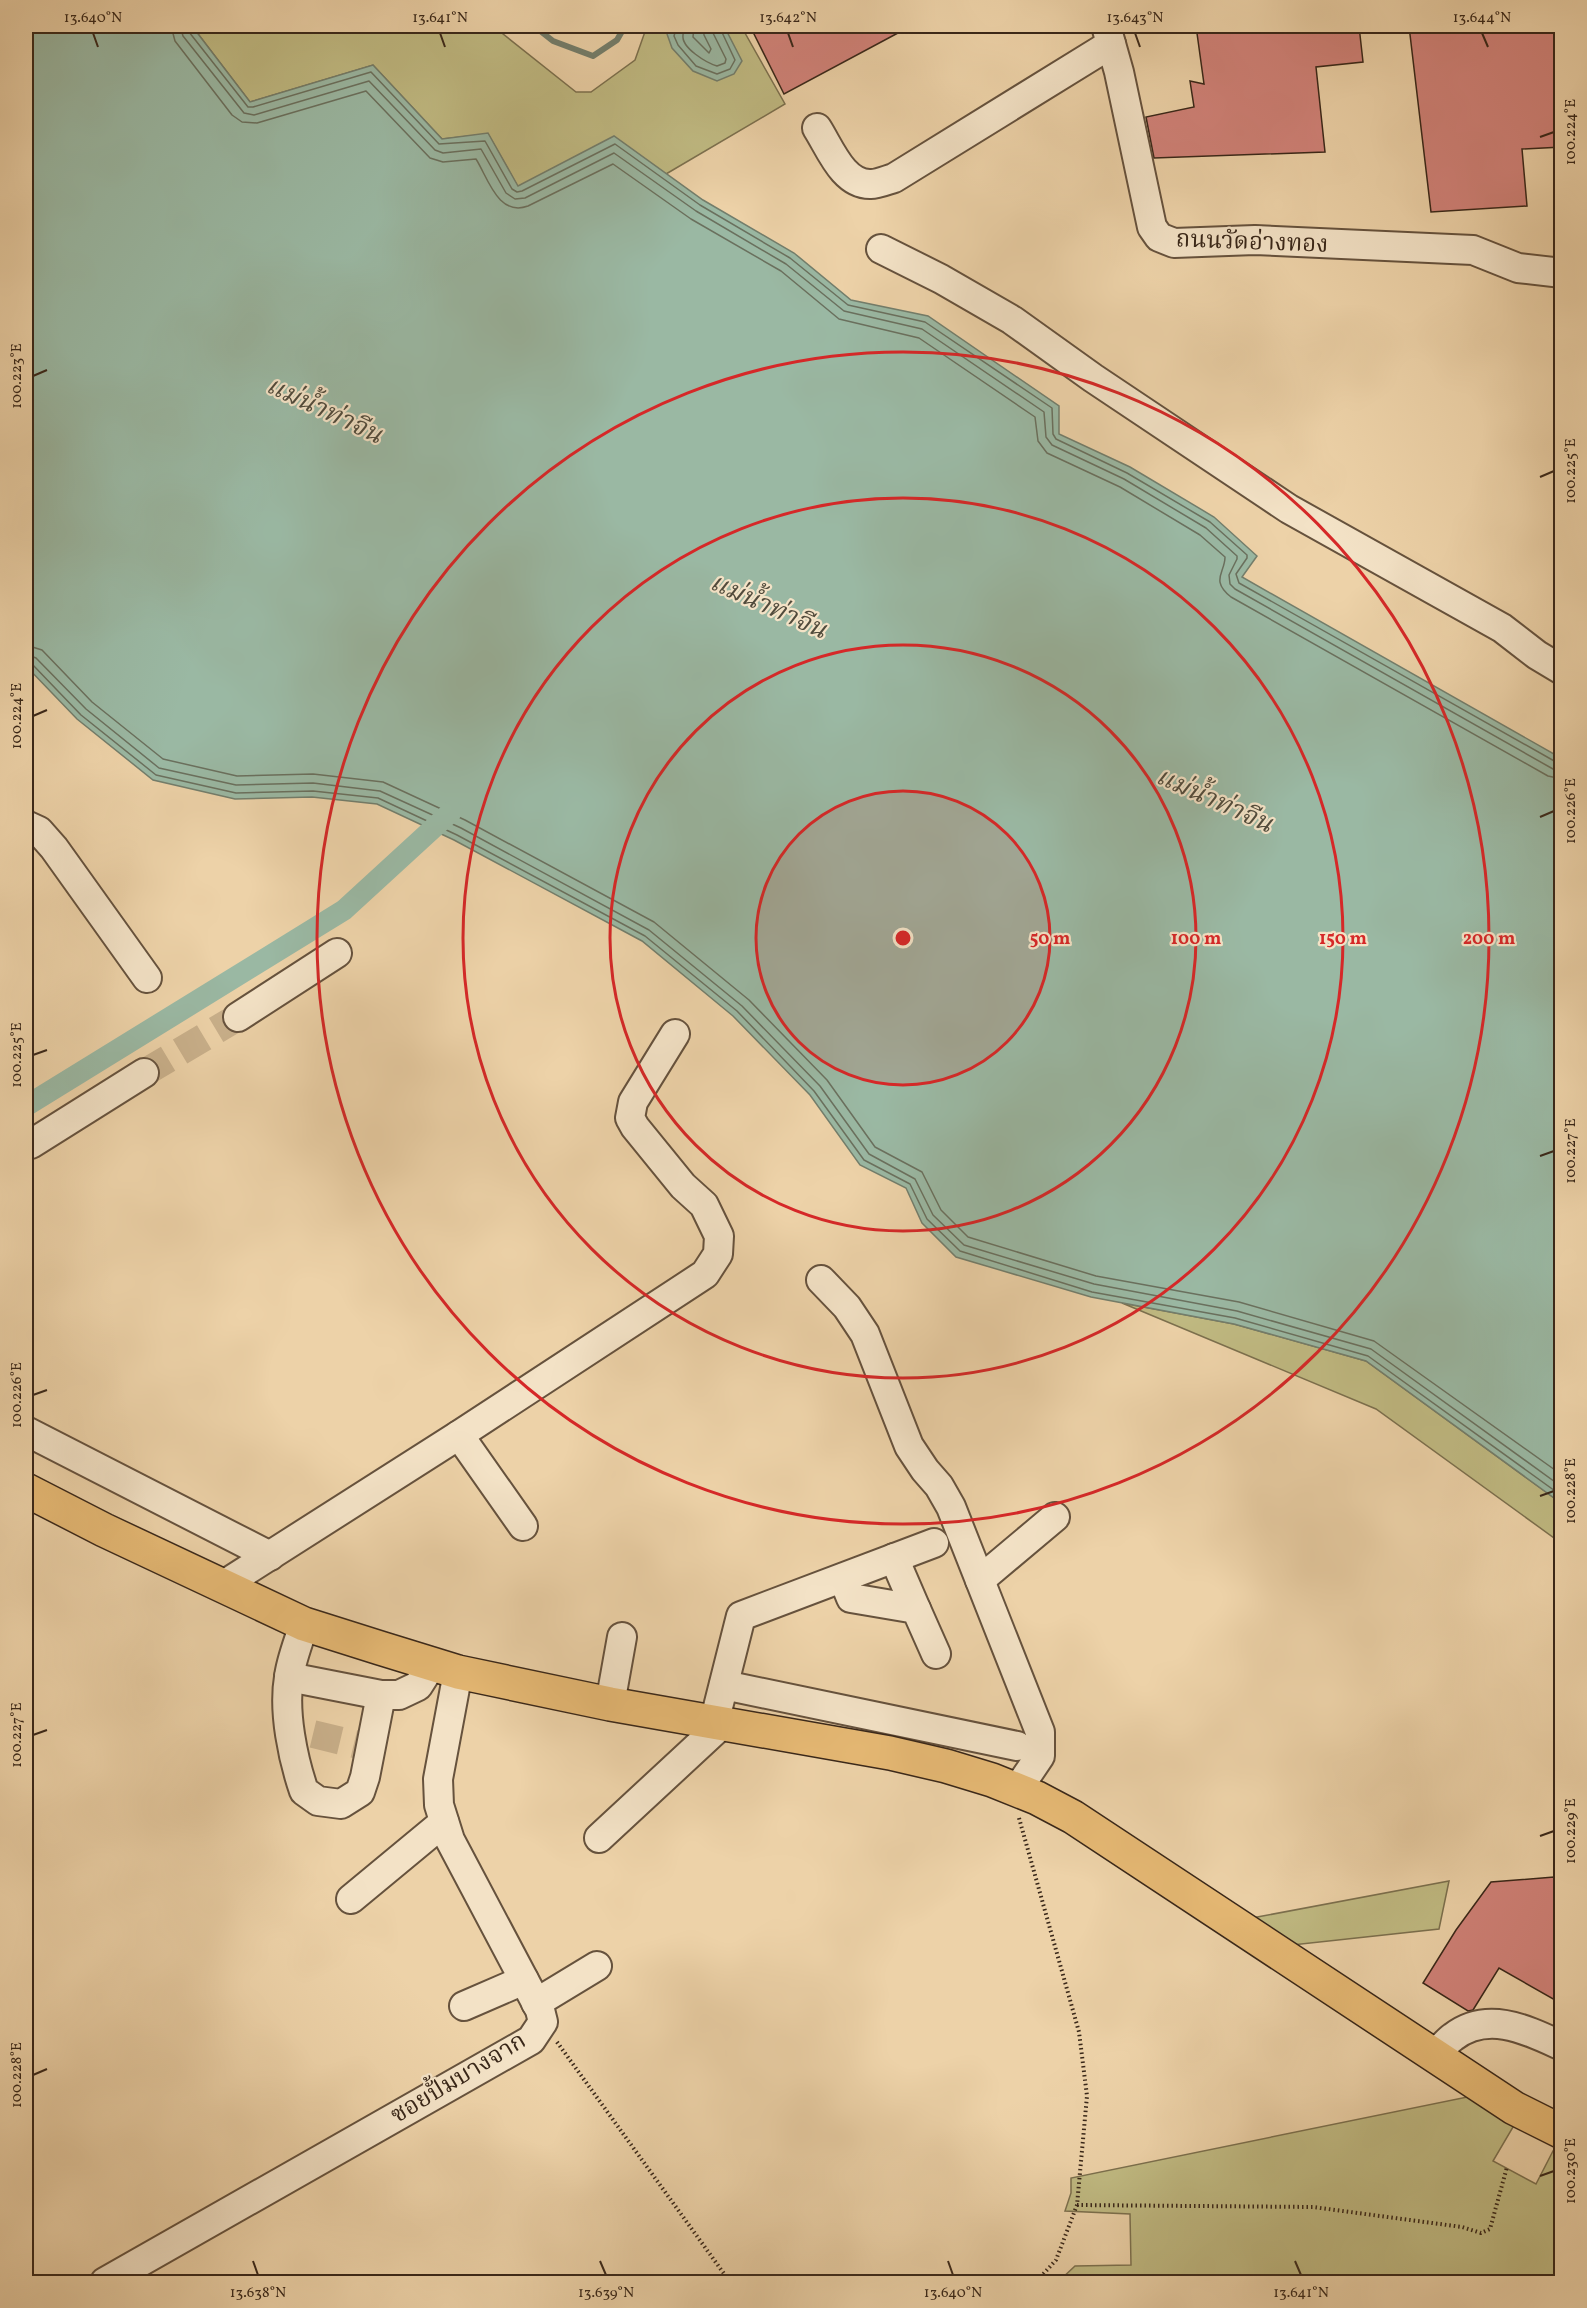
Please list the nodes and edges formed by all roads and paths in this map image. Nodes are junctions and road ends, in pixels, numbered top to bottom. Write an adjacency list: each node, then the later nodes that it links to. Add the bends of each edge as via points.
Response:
1 (1108, 35): 2 (street, via 894,178 871,184 854,181); 4 (street, ถนนวัดอ่างทอง, via 1152,227 1159,237 1174,243 1255,240 1473,250 1518,268)
2 (817, 128)
3 (881, 249): 5 (street, via 1012,320 1289,509 1502,628)
4 (1562, 273)
5 (1562, 670)
6 (26, 825): 8 (street, via 39,831 54,848)
7 (337, 953): 9 (street)
8 (147, 978)
9 (238, 1017)
10 (675, 1034): 15 (street, via 633,1102 630,1118 683,1186 704,1205 719,1236 718,1254 705,1274)
11 (144, 1074): 12 (street)
12 (31, 1144)
13 (820, 1280): 23 (street, via 847,1307 865,1334 909,1446 951,1507)
14 (26, 1431): 20 (street)
15 (459, 1435): 18 (street); 20 (street)
16 (26, 1490): 24 (main road)
17 (1055, 1517): 23 (street)
18 (523, 1526)
19 (934, 1543): 21 (street)
20 (270, 1556): 24 (street)
21 (894, 1558): 22 (street); 25 (street)
22 (843, 1578): 25 (street, via 851,1598); 31 (street, via 741,1616)
23 (980, 1580): 36 (street, via 1040,1732 1040,1756)
24 (222, 1586): 26 (main road)
25 (916, 1609): 28 (street)
26 (304, 1624): 29 (main road); 30 (street)
27 (622, 1637): 33 (street)
28 (936, 1653)
29 (445, 1668): 32 (street, via 399,1695); 33 (main road); 37 (street, via 438,1779)
30 (289, 1677): 32 (street); 32 (street, via 287,1703 302,1732 296,1767 304,1791 318,1801 341,1804 360,1792 365,1747)
31 (724, 1684): 34 (street); 35 (street)
32 (381, 1695)
33 (610, 1704): 34 (main road)
34 (718, 1723): 36 (main road, via 890,1753 946,1766); 38 (street)
35 (1017, 1746)
36 (1021, 1791): 44 (main road, via 1073,1817); 47 (path, via 1036,1873 1079,2032 1087,2096)
37 (444, 1822): 39 (street); 41 (street)
38 (599, 1838)
39 (351, 1899)
40 (597, 1966): 41 (street)
41 (535, 2002): 42 (street); 48 (street, ซอยปั้มบางจาก, via 531,2040); 49 (path)
42 (464, 2006)
43 (1562, 2046): 44 (street, via 1527,2030 1496,2022 1471,2026)
44 (1433, 2056): 45 (main road, via 1514,2108)
45 (1562, 2132)
46 (1507, 2167): 47 (path, via 1490,2229 1481,2233 1313,2206)
47 (1077, 2205): 50 (path, via 1056,2260)
48 (105, 2283)
49 (730, 2283)
50 (1036, 2283)

